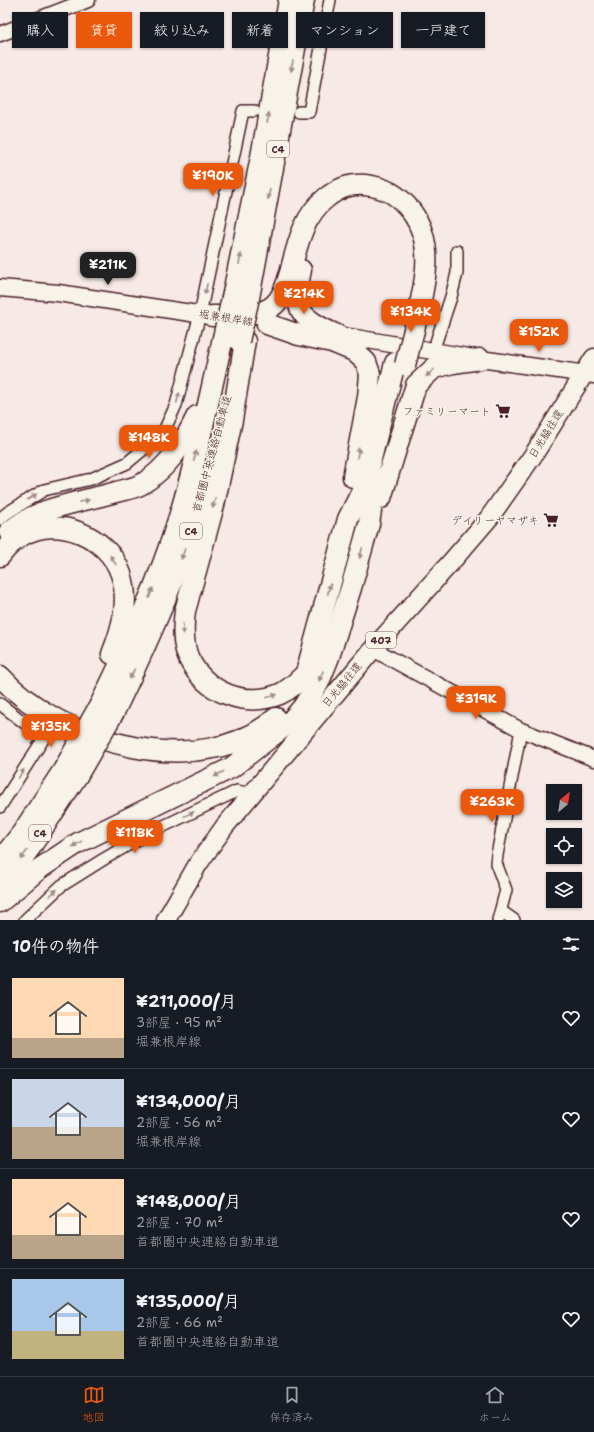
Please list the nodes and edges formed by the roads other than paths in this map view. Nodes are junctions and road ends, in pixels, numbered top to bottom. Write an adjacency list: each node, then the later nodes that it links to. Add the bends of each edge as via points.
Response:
1 (88, 0): 5 (street)
2 (289, 0): 10 (highway, C4, one-way to 2, via 261,157)
3 (304, 0): 10 (highway, C4, one-way to 10)
4 (330, 0): 7 (street, via 309,112)
5 (0, 34)
6 (254, 111): 11 (street, one-way to 11, via 243,111)
7 (299, 112)
8 (457, 251): 16 (street, via 457,273)
9 (0, 288): 11 (main road, 堀兼根岸線, via 58,293)
10 (240, 298): 15 (highway, bridge)
11 (206, 315): 12 (main road, 堀兼根岸線); 13 (highway, via 260,312 273,306 285,288 301,233 309,218 320,203 336,190 352,184 388,190 403,200 416,218 423,235 427,252 426,278); 22 (street, one-way to 11, via 44,490 91,479 127,463 163,433 176,405)
12 (267, 324): 14 (main road, 堀兼根岸線); 23 (highway, one-way to 12, via 368,398 370,374 366,362 354,351 332,342 299,335)
13 (409, 329): 14 (highway, via 416,281 415,233 410,221 400,209 388,200 370,194 348,196 333,205 322,217 304,259 297,293 298,305 306,318); 19 (highway)
14 (337, 335): 16 (main road, 堀兼根岸線)
15 (236, 340): 21 (highway, 首都圏中央連絡自動車道 / C4); 28 (highway, one-way to 28, via 232,420 214,505 184,611 184,641 189,659 205,682 223,693 245,700 280,694 294,686); 32 (highway, 首都圏中央連絡自動車道 / C4, one-way to 32, via 216,447 189,537 163,607)
16 (434, 351): 18 (main road, 堀兼根岸線)
17 (594, 358): 20 (highway, 日光脇往還 / 407)
18 (480, 359): 20 (main road, 堀兼根岸線); 24 (highway, one-way to 24, via 434,368 416,385 384,491)
19 (400, 364): 23 (highway, via 364,487); 24 (highway, via 373,490)
20 (589, 375): 27 (highway, 日光脇往還 / 407, via 489,518)
21 (212, 384): 25 (highway, one-way to 21, via 22,521 55,507 97,498 141,484 168,463 185,441); 32 (highway, 首都圏中央連絡自動車道 / C4, one-way to 21, via 148,602 173,533 197,450)
22 (0, 519)
23 (348, 519): 28 (highway, one-way to 23)
24 (369, 524): 34 (highway, one-way to 34, via 330,657 319,682 290,722)
25 (0, 540)
26 (0, 556): 32 (highway, one-way to 26, via 110,660 125,608 121,573 113,559 102,545 85,534 52,528 23,535)
27 (373, 649): 33 (street); 37 (highway, 日光脇往還 / 407)
28 (306, 673): 29 (highway, via 296,697 286,709 254,733 230,743 199,750 164,751 114,742 73,728 28,702)
29 (0, 676)
30 (0, 690): 34 (highway, via 21,710 47,727 110,751 134,756 198,760 228,754)
31 (0, 704): 38 (street, one-way to 31, via 44,738)
32 (101, 706): 36 (highway, 首都圏中央連絡自動車道 / C4, bridge)
33 (521, 730): 35 (street); 42 (street, via 497,854 496,863 506,890)
34 (272, 735): 41 (highway, one-way to 41, via 246,758 225,771 78,843 39,869)
35 (594, 759)
36 (67, 770): 39 (highway, 首都圏中央連絡自動車道 / C4); 40 (highway, 首都圏中央連絡自動車道 / C4, one-way to 40, via 34,842)
37 (252, 794): 43 (street, one-way to 37, via 61,886 147,834 236,790); 44 (highway, 日光脇往還 / 407, via 198,864)
38 (0, 807)
39 (0, 861)
40 (0, 888)
41 (0, 902)
42 (500, 915): 45 (street)
43 (25, 920)
44 (166, 920)
45 (514, 920)

